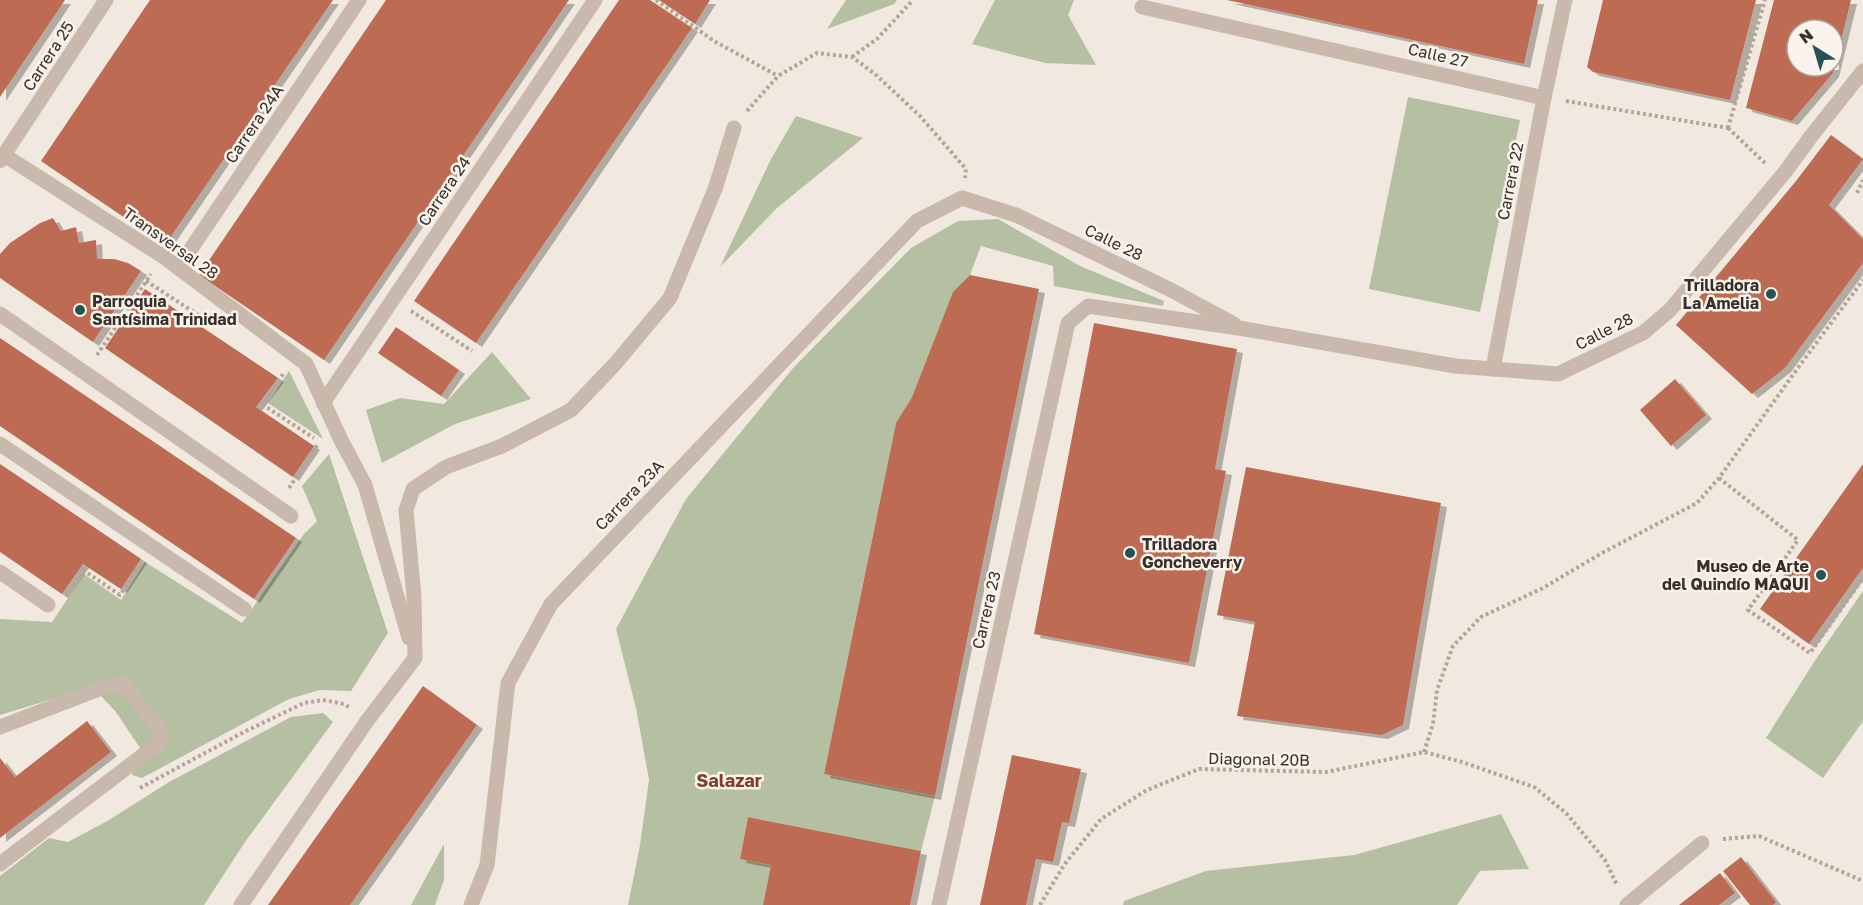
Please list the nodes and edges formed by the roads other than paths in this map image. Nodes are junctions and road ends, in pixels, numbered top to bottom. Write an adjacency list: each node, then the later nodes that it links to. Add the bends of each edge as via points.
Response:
1 (106, 0): 9 (street, Carrera 25)
2 (359, 0): 11 (street, Carrera 24A)
3 (595, 0): 16 (street, Carrera 24)
4 (1566, 0): 7 (street, Carrera 22)
5 (1142, 7): 7 (street, Calle 27)
6 (1863, 71): 15 (street, Calle 28, via 1670,310 1643,333 1558,374)
7 (1544, 98): 15 (street, Carrera 22)
8 (734, 128): 22 (street, via 715,189 670,298 615,364 572,410 502,446 446,467 413,489 406,510)
9 (2, 158): 11 (street, Transversal 28)
10 (962, 198): 14 (street, Calle 28, via 1016,215); 27 (street, Carrera 23A, via 917,221 551,604 508,683 487,865)
11 (178, 268): 16 (street, Transversal 28, via 306,364)
12 (0, 314): 18 (street)
13 (1068, 323): 14 (street, Calle 28, via 1088,306); 28 (street, Carrera 23)
14 (1245, 329): 15 (street, Calle 28)
15 (1492, 369)
16 (323, 403): 22 (street, Transversal 28, via 365,485)
17 (0, 444): 21 (street)
18 (291, 516)
19 (0, 572): 20 (street)
20 (48, 605)
21 (244, 609)
22 (415, 658): 26 (street)
23 (0, 727): 25 (street, via 107,686 123,684 161,730 159,743)
24 (1702, 843): 29 (street)
25 (0, 864)
26 (241, 905)
27 (471, 905)
28 (939, 905)
29 (1627, 905)

